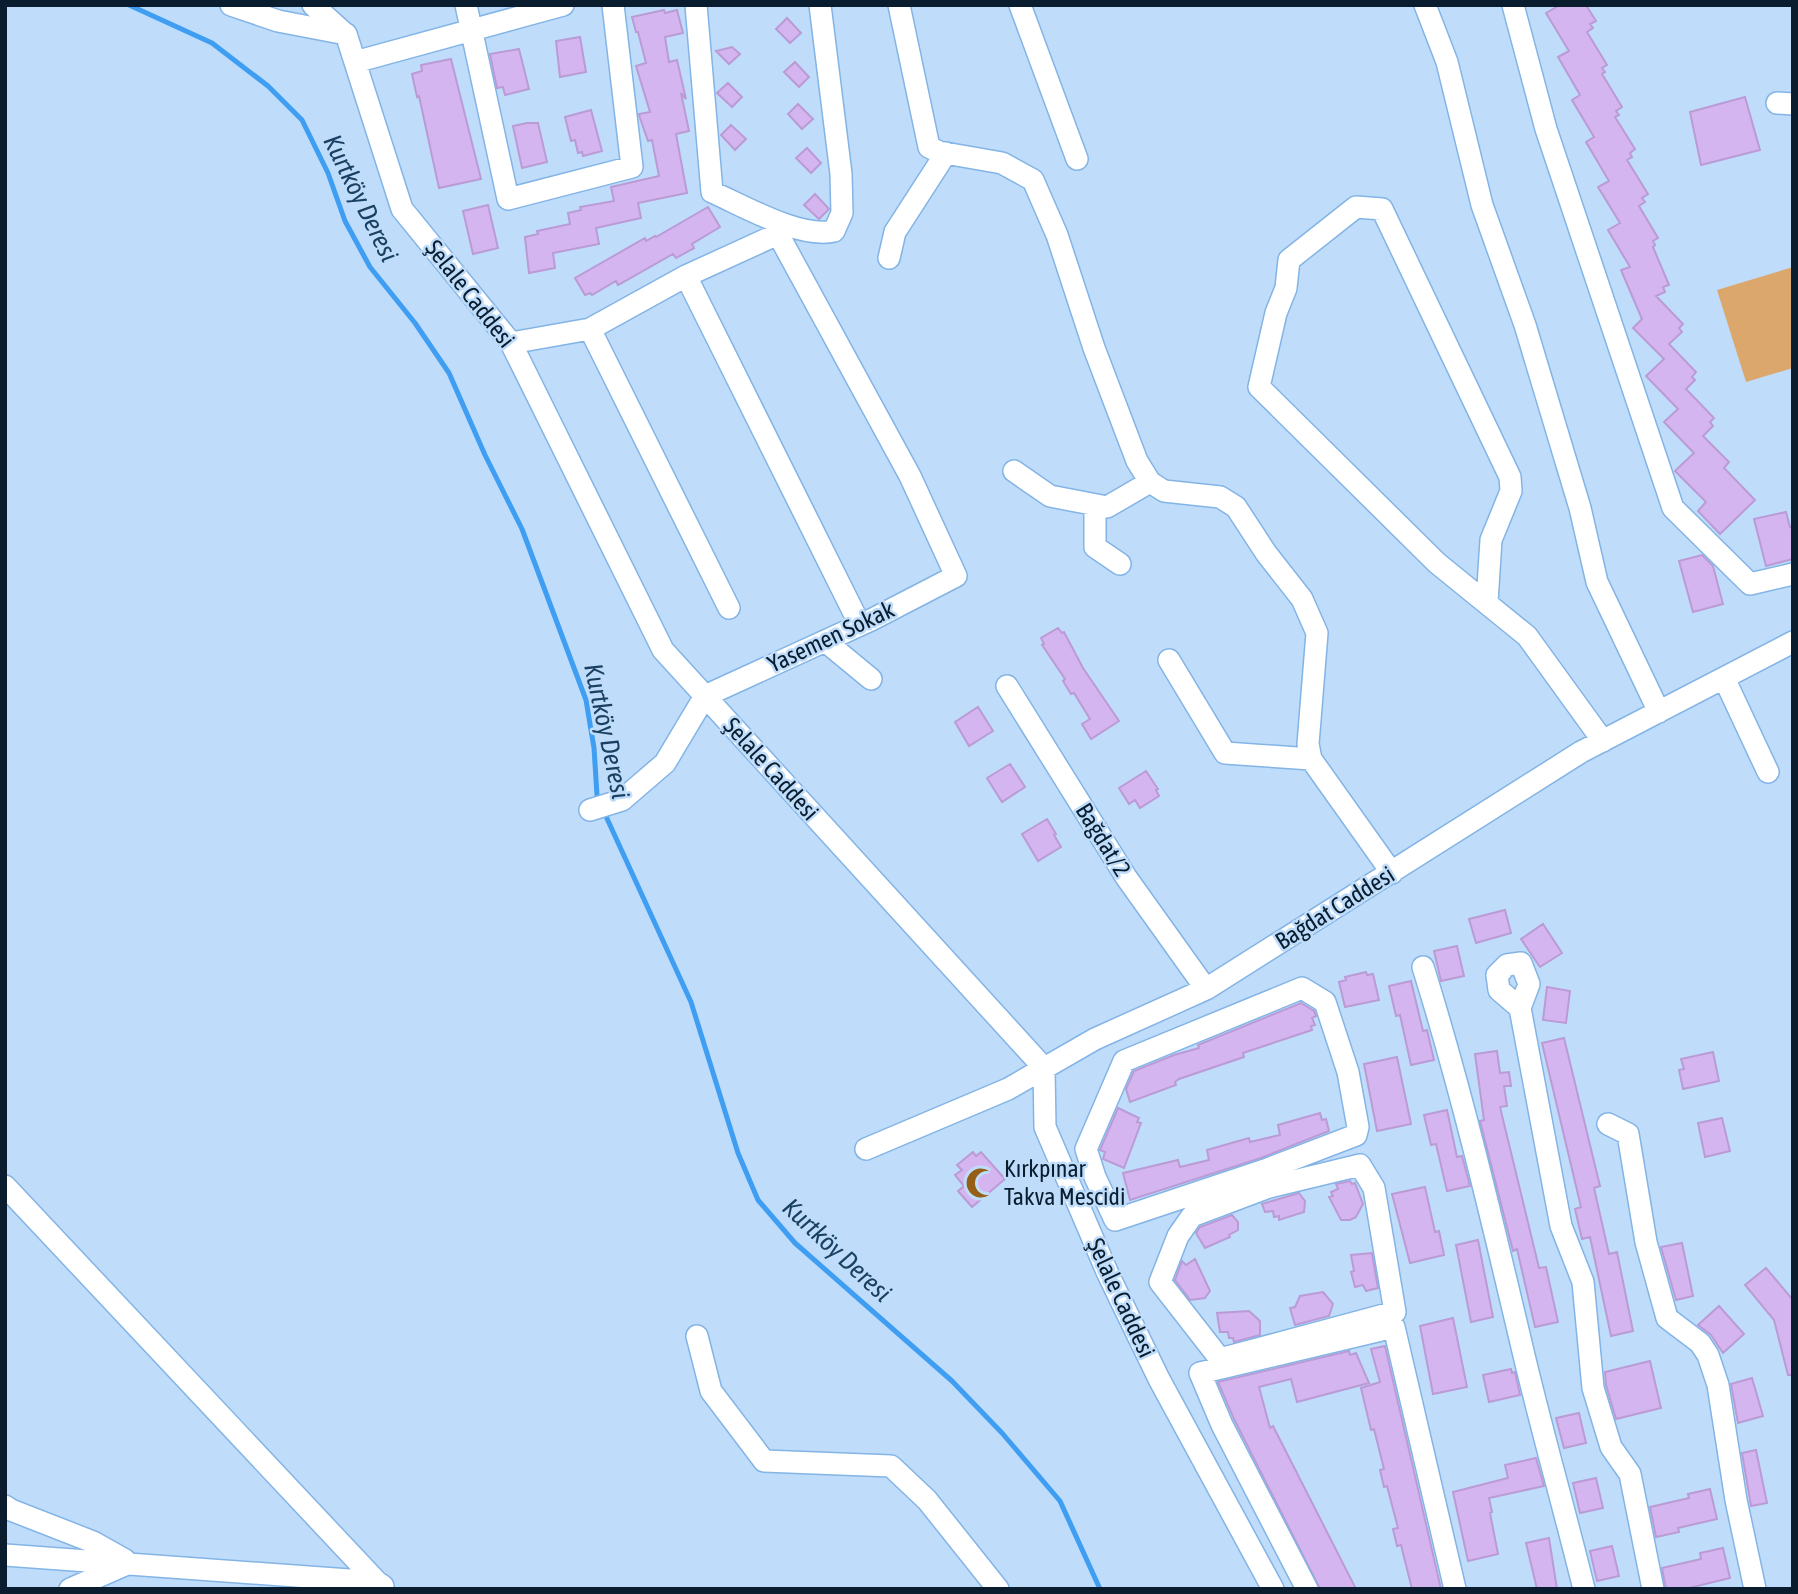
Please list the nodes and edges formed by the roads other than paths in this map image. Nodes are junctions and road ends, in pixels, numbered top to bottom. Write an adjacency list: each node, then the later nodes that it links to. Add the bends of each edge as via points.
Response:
1 (231, 5): 13 (street, via 278,21)
2 (313, 5): 13 (street)
3 (466, 5): 12 (street)
4 (563, 5): 12 (street)
5 (613, 5): 12 (street, via 632,167 508,199)
6 (696, 5): 7 (street, via 712,192 774,220 822,234 834,230 842,213)
7 (820, 5)
8 (899, 5): 15 (street, via 929,146)
9 (1020, 5): 16 (street)
10 (1424, 5): 36 (street, via 1447,62 1482,205 1525,325 1580,508 1597,582)
11 (1513, 5): 25 (street, via 1546,129 1673,508 1750,584)
12 (471, 30): 14 (street)
13 (346, 34): 14 (street, Şelale Caddesi)
14 (355, 62): 20 (street, Şelale Caddesi, via 402,209)
15 (946, 153): 17 (street, via 895,232); 22 (street, via 1002,163 1033,180 1137,461)
16 (1077, 159)
17 (889, 258)
18 (686, 276): 19 (street); 28 (street); 28 (street, Yasemen Sokak, via 778,234 910,476 957,576)
19 (590, 329): 20 (street); 27 (street)
20 (511, 343): 35 (street, Şelale Caddesi, via 663,650)
21 (1014, 471): 23 (street, via 1050,496)
22 (1150, 482): 23 (street, via 1107,507); 38 (street, via 1164,491 1220,497 1236,507 1301,599 1317,633 1308,744)
23 (1095, 505): 24 (street, via 1095,547)
24 (1120, 564)
25 (1793, 574)
26 (1487, 602): 26 (street, via 1437,563 1259,387 1286,288 1289,260 1356,207 1382,209 1510,477 1511,491 1491,540); 37 (street, via 1527,636)
27 (729, 608)
28 (860, 625): 29 (street, Yasemen Sokak)
29 (825, 641): 33 (street); 35 (street, Yasemen Sokak)
30 (1793, 642): 32 (street, Bağdat Caddesi)
31 (1169, 660): 38 (street, via 1225,753)
32 (1724, 678): 36 (street, Bağdat Caddesi); 39 (street)
33 (871, 679)
34 (1007, 686): 43 (street, Bağdat/2, via 1126,877)
35 (705, 696): 40 (street, via 665,764 622,800); 45 (street, Şelale Caddesi)
36 (1659, 712): 37 (street, Bağdat Caddesi)
37 (1603, 741): 41 (street, Bağdat Caddesi)
38 (1311, 759): 41 (street)
39 (1768, 772)
40 (590, 810)
41 (1392, 873): 43 (street, Bağdat Caddesi)
42 (1423, 967): 61 (street)
43 (1206, 989): 45 (street, Bağdat Caddesi, via 1095,1039)
44 (1520, 1008): 62 (street, via 1561,1226 1583,1282 1593,1388 1611,1447 1630,1474)
45 (1044, 1068): 47 (street, Bağdat Caddesi, via 1008,1089); 58 (street, Şelale Caddesi, via 1045,1126 1108,1274 1159,1379)
46 (1608, 1124): 63 (street, via 1628,1134 1646,1242 1667,1318 1700,1343 1718,1385)
47 (866, 1149)
48 (1095, 1177): 48 (street, via 1086,1149 1124,1061 1303,988 1325,1002 1348,1072 1356,1135 1115,1220)
49 (5, 1186): 55 (street)
50 (1160, 1282): 50 (street, via 1178,1236 1192,1216 1269,1187 1360,1165 1374,1188 1395,1312 1220,1359)
51 (696, 1336): 57 (street, via 711,1391 764,1461 891,1466 927,1500)
52 (5, 1506): 54 (street)
53 (5, 1555): 54 (street)
54 (130, 1562): 55 (street); 56 (street)
55 (383, 1586)
56 (71, 1589)
57 (998, 1589)
58 (1273, 1589)
59 (1307, 1589): 60 (street, via 1200,1373 1394,1327)
60 (1455, 1589)
61 (1584, 1589)
62 (1653, 1589)
63 (1755, 1589)

